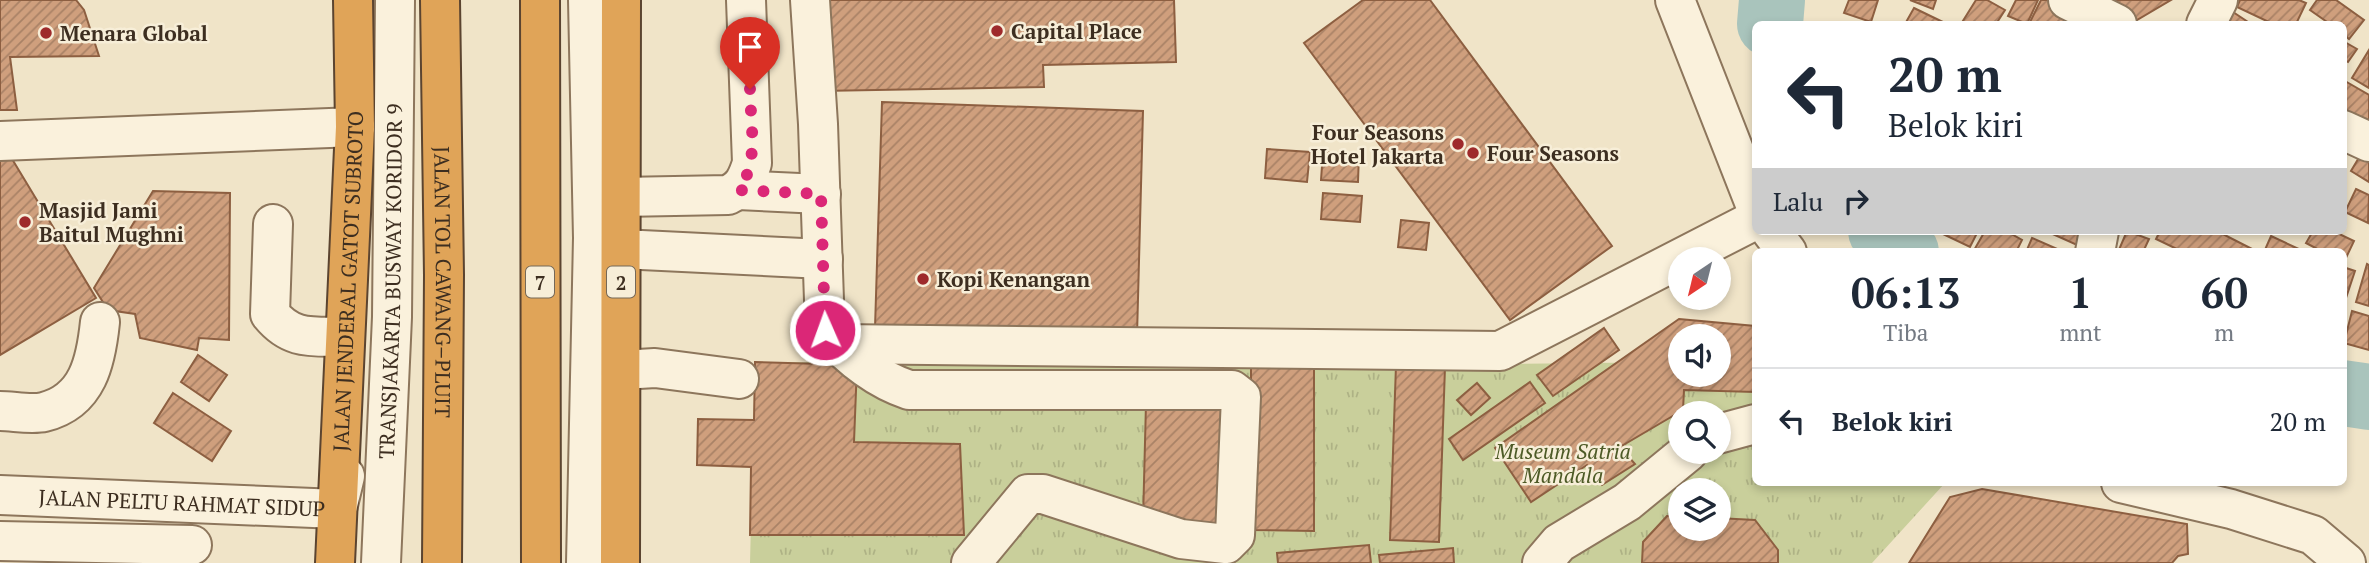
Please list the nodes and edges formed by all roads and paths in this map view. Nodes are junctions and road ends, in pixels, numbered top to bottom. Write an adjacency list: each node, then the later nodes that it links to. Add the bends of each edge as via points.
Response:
1 (353, 0): 14 (highway, JALAN JENDERAL GATOT SUBROTO)
2 (395, 0): 26 (street, TRANSJAKARTA BUSWAY KORIDOR 9)
3 (440, 0): 43 (highway, JALAN TOL CAWANG–PLUIT)
4 (540, 0): 44 (highway, 7)
5 (588, 0): 45 (street, via 593,238)
6 (621, 0): 21 (highway, 2)
7 (746, 0): 18 (street, via 752,163)
8 (810, 0): 19 (street)
9 (1675, 0): 20 (street)
10 (2068, 0): 12 (street)
11 (2218, 0): 13 (street)
12 (2111, 21)
13 (2208, 21)
14 (355, 127): 16 (street); 28 (highway, JALAN JENDERAL GATOT SUBROTO)
15 (2347, 132): 17 (street)
16 (0, 141)
17 (2369, 142)
18 (738, 190): 19 (street); 21 (street)
19 (821, 194): 25 (street)
20 (1752, 196)
21 (621, 197): 24 (highway, 2)
22 (1752, 222): 29 (street, via 1500,351)
23 (272, 224): 28 (street, via 270,314 283,330 304,336)
24 (621, 249): 25 (street); 30 (highway, 2)
25 (823, 259): 29 (street, via 825,330)
26 (392, 317): 38 (street); 42 (street, TRANSJAKARTA BUSWAY KORIDOR 9)
27 (100, 322): 32 (street, via 96,362 78,395 43,412)
28 (345, 337): 38 (highway, JALAN JENDERAL GATOT SUBROTO)
29 (838, 344): 47 (street, via 886,382 909,390 1232,390 1241,397 1235,535 1226,544 1181,540 1043,494 1028,494)
30 (622, 370): 31 (street, via 655,368); 46 (highway, 2)
31 (739, 379)
32 (0, 411)
33 (1752, 425): 34 (street)
34 (1731, 430)
35 (1673, 464): 48 (street, via 1627,502 1559,543)
36 (2134, 486): 49 (street, via 2231,509 2313,536)
37 (13, 496): 38 (street, JALAN PELTU RAHMAT SIDUP); 39 (street, JALAN PELTU RAHMAT SIDUP)
38 (337, 509): 41 (highway, JALAN JENDERAL GATOT SUBROTO)
39 (13, 541): 40 (street, JALAN PELTU RAHMAT SIDUP)
40 (192, 545)
41 (335, 563)
42 (382, 563)
43 (442, 563)
44 (541, 563)
45 (586, 563)
46 (620, 563)
47 (971, 563)
48 (1542, 563)
49 (2346, 563)

